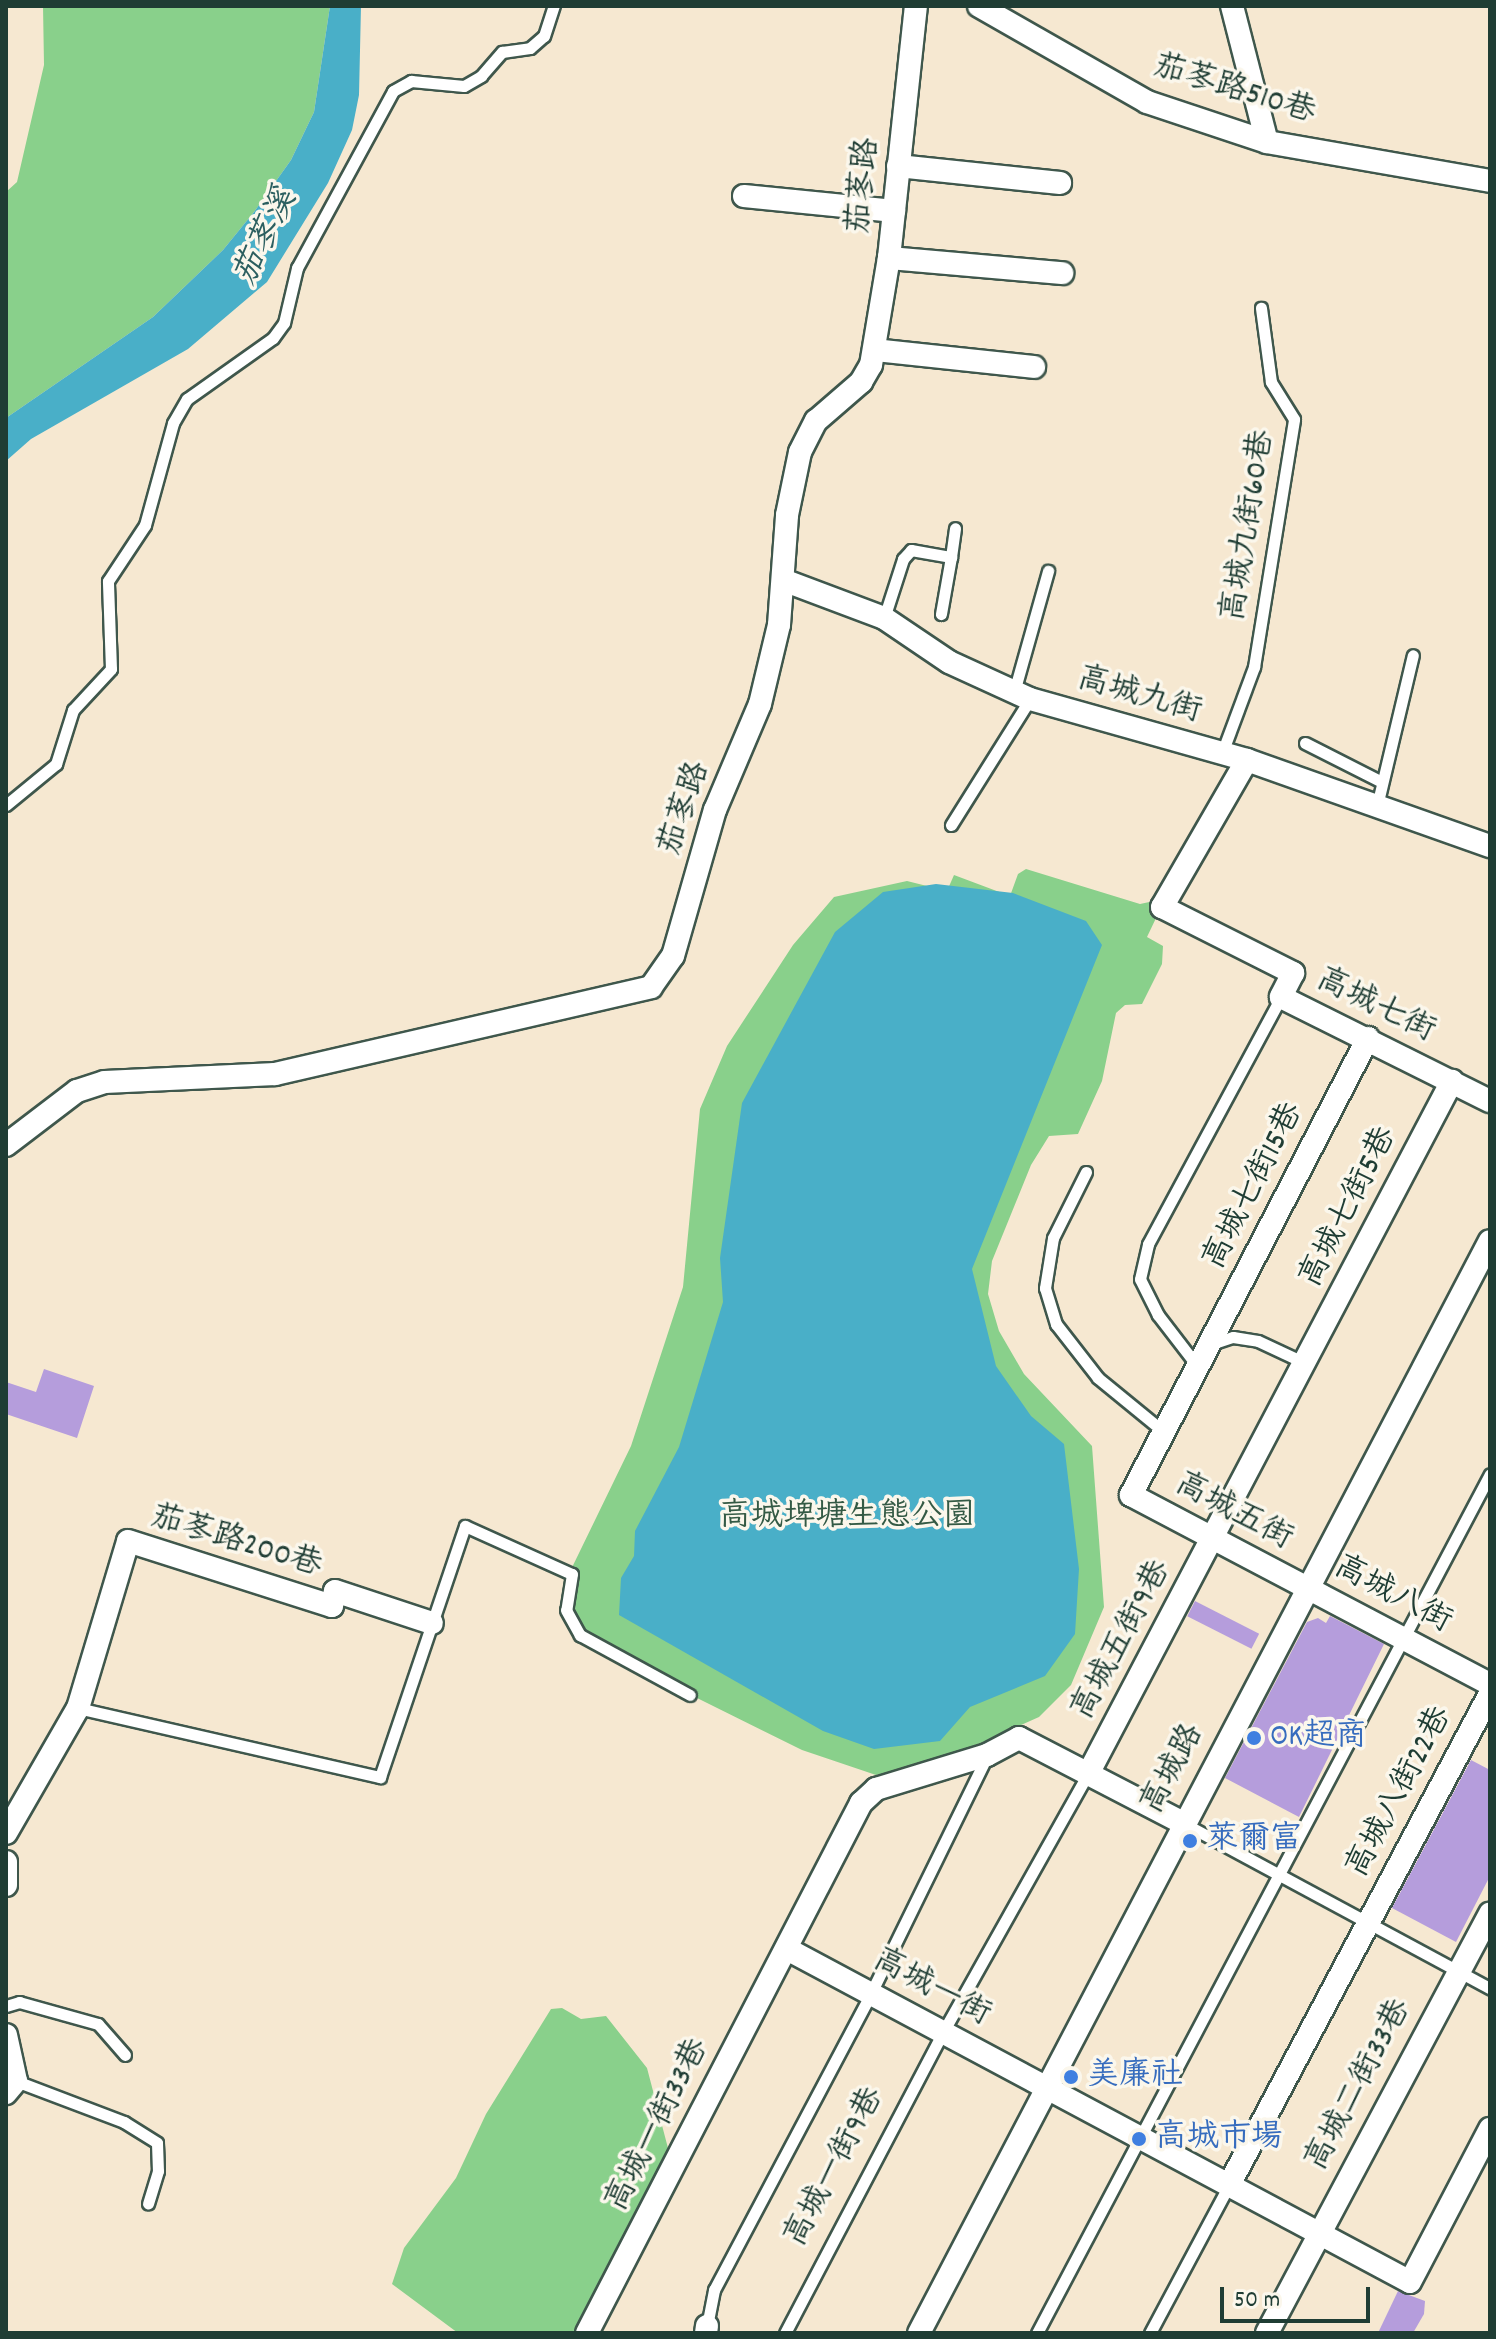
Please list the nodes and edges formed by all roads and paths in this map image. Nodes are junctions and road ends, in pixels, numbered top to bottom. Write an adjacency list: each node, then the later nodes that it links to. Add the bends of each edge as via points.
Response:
1 (554, 6): 28 (lane, via 544,36 530,48 502,52 464,86 411,81 393,91 297,268 284,323 273,338 187,399 173,423 145,525 108,581 111,669 73,710 56,764)
2 (916, 6): 6 (street, 茄苳路)
3 (979, 6): 5 (street, 茄苳路510巷, via 1147,102)
4 (1232, 6): 5 (street)
5 (1267, 142): 7 (street, 茄苳路510巷)
6 (898, 166): 8 (street); 10 (street, 茄苳路)
7 (1490, 181)
8 (1060, 183)
9 (744, 196): 10 (street)
10 (894, 211): 11 (street, 茄苳路)
11 (889, 258): 12 (street); 14 (street, 茄苳路)
12 (1062, 273)
13 (1261, 308): 25 (lane, 高城九街60巷, via 1271,382 1294,419 1254,667)
14 (875, 350): 15 (street); 19 (street, 茄苳路, via 861,382 808,431 787,515)
15 (1034, 367)
16 (955, 528): 17 (lane)
17 (951, 557): 20 (lane); 21 (lane, via 919,549 906,553)
18 (1048, 571): 23 (lane)
19 (783, 580): 21 (street, 高城九街); 36 (street, 茄苳路, via 779,625 760,704 715,810 673,956 651,987 275,1074 105,1082 77,1091)
20 (941, 614)
21 (884, 618): 23 (street, 高城九街, via 949,662)
22 (1413, 655): 27 (lane)
23 (1022, 696): 25 (street, 高城九街); 30 (lane)
24 (1305, 743): 27 (lane)
25 (1222, 753): 26 (street, 高城九街)
26 (1247, 760): 29 (street, 高城九街); 32 (street, 高城七街, via 1162,907 1293,973)
27 (1382, 782): 29 (lane)
28 (6, 805)
29 (1376, 808): 31 (street, 高城九街)
30 (951, 825)
31 (1490, 846)
32 (1281, 997): 33 (street, 高城七街); 42 (lane, via 1148,1244 1140,1279 1158,1315)
33 (1368, 1038): 34 (street, 高城七街); 40 (street, 高城七街15巷)
34 (1452, 1081): 35 (street, 高城七街); 41 (street, 高城七街5巷)
35 (1490, 1101)
36 (6, 1145)
37 (1086, 1172): 43 (lane, via 1053,1238 1045,1288 1056,1324 1098,1378)
38 (1490, 1241): 39 (street, 高城路)
39 (1484, 1271): 47 (street, 高城路)
40 (1210, 1344): 41 (lane, via 1233,1337 1258,1341); 42 (street, 高城七街15巷)
41 (1305, 1363): 46 (street, 高城七街5巷)
42 (1198, 1367): 43 (street, 高城七街15巷)
43 (1164, 1432): 45 (street, 高城七街15巷)
44 (1490, 1474): 49 (lane)
45 (1131, 1495): 46 (street, 高城五街)
46 (1215, 1539): 47 (street, 高城五街); 55 (street, 高城五街9巷)
47 (1306, 1587): 49 (street, 高城八街); 56 (street, 高城路)
48 (432, 1623): 52 (lane, via 465,1526 572,1574 566,1610 580,1635); 53 (lane, via 380,1777); 53 (street, 茄苳路200巷, via 335,1591 332,1606 128,1541)
49 (1406, 1640): 50 (street, 高城八街); 59 (lane)
50 (1490, 1684)
51 (1490, 1694): 62 (street, 高城八街22巷)
52 (690, 1695)
53 (78, 1708): 57 (street, 茄苳路200巷)
54 (987, 1755): 55 (street, 高城一街33巷, via 1019,1738); 63 (street, 高城一街33巷, via 886,1784 861,1803); 66 (lane)
55 (1088, 1774): 56 (street); 68 (lane, 高城一街9巷)
56 (1183, 1823): 59 (lane); 71 (street, 高城路)
57 (6, 1833)
58 (6, 1862): 60 (street)
59 (1282, 1876): 62 (lane); 74 (lane)
60 (6, 1885)
61 (1490, 1914): 64 (street, 高城二街33巷)
62 (1369, 1923): 64 (lane); 75 (street, 高城八街22巷)
63 (787, 1949): 66 (street, 高城一街); 80 (street, 高城一街33巷)
64 (1459, 1970): 65 (lane); 77 (street, 高城二街33巷)
65 (1490, 1988)
66 (871, 1993): 68 (street, 高城一街); 78 (lane, via 714,2290)
67 (6, 2006): 70 (lane, via 19,2002 98,2024)
68 (943, 2032): 71 (street, 高城一街); 81 (lane, 高城一街9巷)
69 (6, 2035): 72 (street)
70 (125, 2055)
71 (1045, 2086): 74 (street, 高城一街); 79 (street, 高城路)
72 (11, 2087): 76 (lane, via 124,2122 157,2143 158,2171)
73 (1490, 2129): 77 (street, 高城一街, via 1410,2282)
74 (1141, 2138): 75 (street, 高城一街); 82 (lane)
75 (1229, 2185): 77 (street, 高城一街); 83 (lane)
76 (148, 2203)
77 (1318, 2232): 84 (street, 高城二街33巷)
78 (707, 2330)
79 (916, 2332)
80 (587, 2333)
81 (785, 2333)
82 (1037, 2333)
83 (1150, 2333)
84 (1267, 2333)

